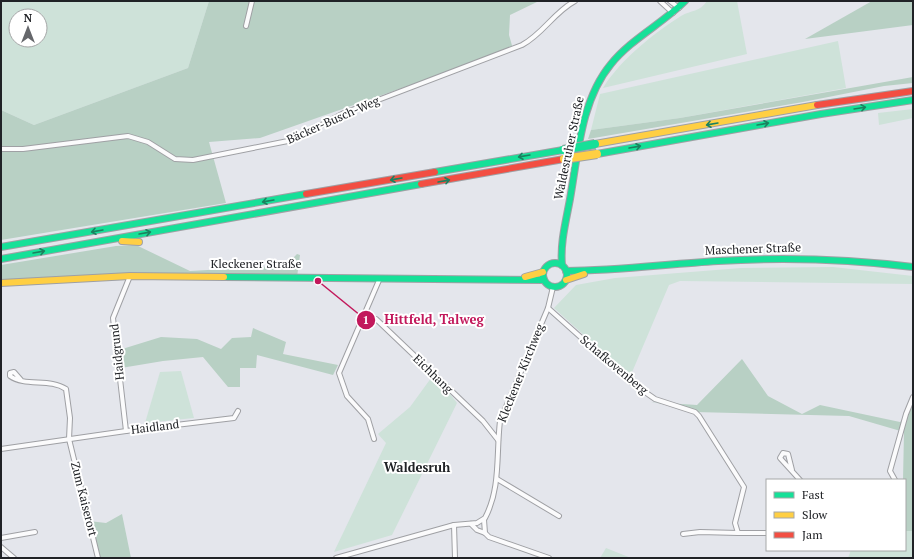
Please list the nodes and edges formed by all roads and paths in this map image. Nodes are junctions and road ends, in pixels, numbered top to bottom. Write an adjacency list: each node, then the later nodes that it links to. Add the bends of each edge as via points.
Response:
1 (252, 1): 7 (street)
2 (575, 1): 10 (street, Bäcker-Busch-Weg, via 560,12 536,37 522,45 344,112 302,136 282,143 184,160 166,154 148,142 128,136 23,149)
3 (660, 1): 6 (street)
4 (670, 1): 6 (street)
5 (685, 1): 6 (main road, Waldesruher Straße)
6 (676, 11): 17 (main road, Waldesruher Straße, via 624,51 606,70 597,85 583,129 562,244)
7 (246, 26)
8 (913, 91): 15 (main road, one-way to 15, bridge, via 819,105)
9 (913, 100): 11 (main road, one-way to 9, bridge)
10 (1, 148)
11 (336, 200): 12 (main road); 13 (main road, one-way to 11)
12 (313, 210)
13 (107, 240): 14 (main road); 16 (main road, one-way to 13)
14 (139, 242)
15 (1, 247)
16 (1, 259)
17 (561, 266): 19 (main road, Maschener Straße); 21 (main road, via 547,266); 23 (main road)
18 (913, 267): 19 (main road, Maschener Straße, via 853,260 776,258)
19 (593, 272): 23 (main road, Maschener Straße)
20 (130, 276): 22 (main road, Kleckener Straße); 24 (main road, Kleckener Straße); 31 (street, Haidgrund, via 112,318)
21 (543, 276): 22 (main road, Kleckener Straße, via 512,280); 25 (main road, via 548,285)
22 (380, 278): 27 (street)
23 (566, 280): 25 (main road)
24 (1, 283)
25 (553, 287): 26 (street, Kleckener Kirchweg)
26 (548, 308): 34 (street, Kleckener Kirchweg, via 500,421); 45 (street, Schafkovenberg, via 632,383 655,399 695,412 701,418 744,487 735,523)
27 (364, 315): 33 (street, via 340,373 347,396 368,419); 34 (street, Eichhang, via 375,318 483,421)
28 (21, 380): 32 (street, via 60,385 66,389 70,418)
29 (913, 397): 39 (street, via 890,471)
30 (238, 411): 31 (street, Haidland, via 234,418)
31 (126, 431): 32 (street, Haidland)
32 (69, 439): 35 (street, Haidland); 52 (street, Zum Kaiserort)
33 (374, 439)
34 (498, 440): 37 (street, Kleckener Kirchweg)
35 (1, 449)
36 (792, 470): 38 (street)
37 (497, 479): 40 (street); 41 (street, Kleckener Kirchweg)
38 (799, 479)
39 (895, 479)
40 (560, 516)
41 (484, 520): 42 (street); 46 (street)
42 (471, 524): 43 (street); 46 (street)
43 (454, 525): 53 (street); 54 (street)
44 (35, 532): 49 (street)
45 (738, 532): 47 (street); 48 (street)
46 (485, 533): 55 (street, via 492,538)
47 (766, 533)
48 (682, 534)
49 (1, 538)
50 (1, 547): 51 (street)
51 (14, 558)
52 (98, 558)
53 (336, 558)
54 (455, 558)
55 (549, 558)

